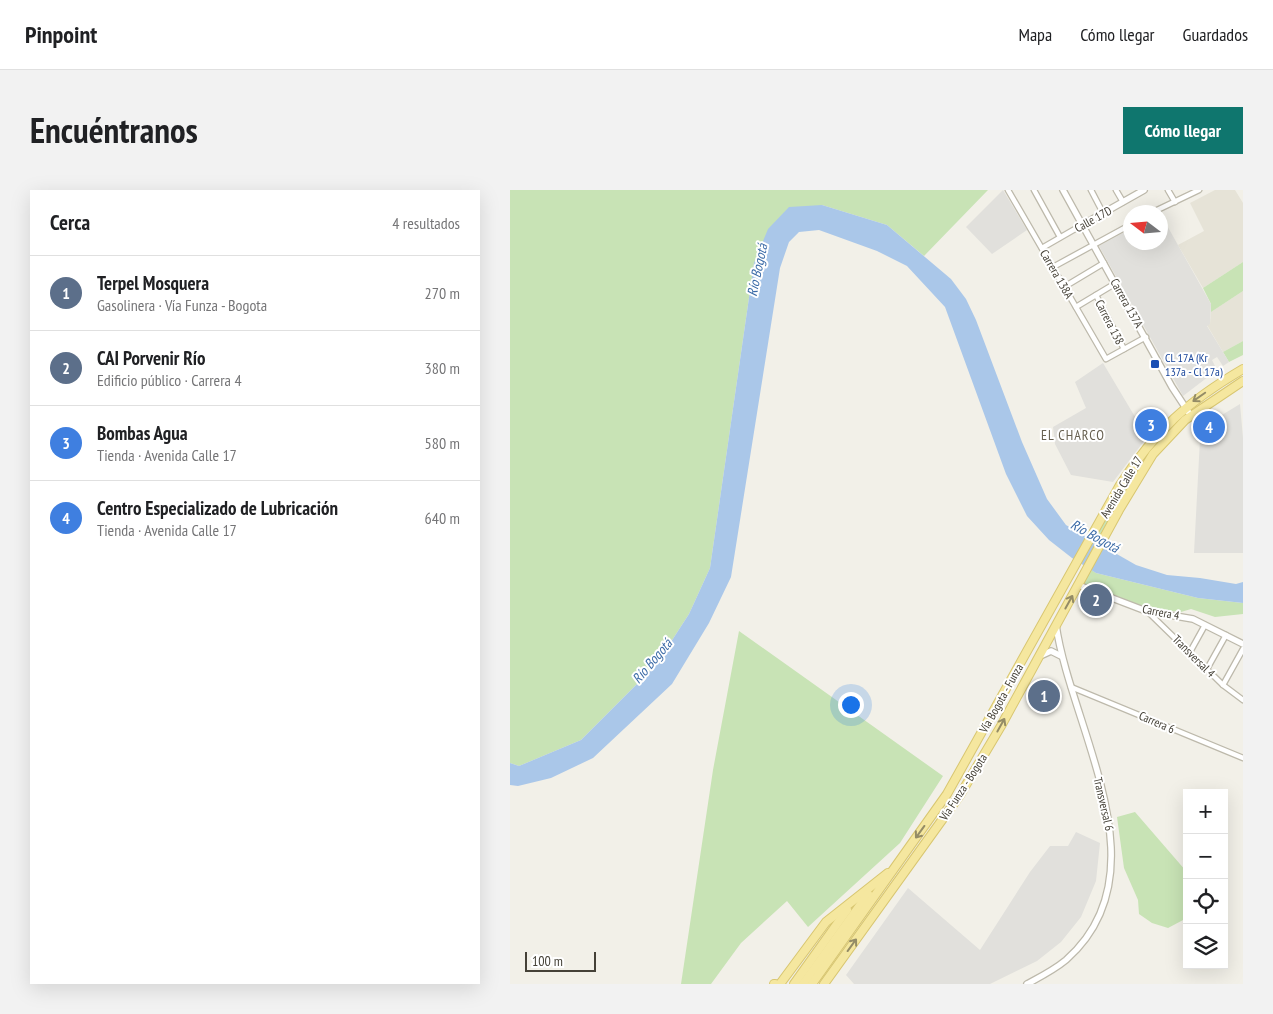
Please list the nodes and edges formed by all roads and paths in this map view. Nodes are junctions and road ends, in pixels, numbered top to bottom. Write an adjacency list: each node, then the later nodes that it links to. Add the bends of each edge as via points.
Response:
1 (1008, 190): 17 (street, Carrera 138A)
2 (1034, 190): 15 (street)
3 (1063, 190): 13 (street, Carrera 137A)
4 (1091, 190): 12 (street)
5 (1116, 190): 9 (street)
6 (1142, 190): 9 (street, Calle 17D)
7 (1168, 190): 10 (street)
8 (1199, 190): 10 (street)
9 (1123, 202): 12 (street, Calle 17D)
10 (1175, 202): 11 (street)
11 (1168, 205)
12 (1103, 213): 13 (street, Calle 17D)
13 (1082, 224): 15 (street, Calle 17D); 16 (street, Carrera 137A)
14 (1123, 229): 16 (street)
15 (1060, 237): 17 (street, Calle 17D)
16 (1094, 244): 18 (street, Carrera 137A); 19 (street)
17 (1042, 248): 19 (street, Carrera 138A)
18 (1104, 263): 20 (street, Carrera 137A); 21 (street)
19 (1053, 267): 21 (street, Carrera 138A)
20 (1116, 283): 22 (street); 24 (street, Carrera 137A)
21 (1064, 287): 23 (street, Carrera 138A)
22 (1096, 295): 23 (street); 25 (street, Carrera 138)
23 (1076, 307): 25 (street, Carrera 138A, via 1106,359)
24 (1146, 337): 25 (street); 28 (street, Carrera 137A)
25 (1124, 349)
26 (1243, 369): 28 (main road, Avenida Calle 17, one-way to 28)
27 (1243, 381): 29 (main road, Avenida Calle 17)
28 (1185, 407): 29 (street, Carrera 137A); 30 (main road, Avenida Calle 17, via 1158,433)
29 (1191, 416): 31 (main road, Avenida Calle 17, via 1165,440)
30 (1130, 469): 31 (main road); 32 (main road, Avenida Calle 17)
31 (1140, 475): 33 (main road, Avenida Calle 17)
32 (1071, 574): 50 (main road, Vía Bogota - Funza)
33 (1082, 576): 34 (main road, Vía Funza - Bogota)
34 (1078, 585): 35 (street, Carrera 4); 36 (main road, Vía Funza - Bogota, one-way to 34)
35 (1146, 611): 37 (street, Carrera 4, via 1183,616); 41 (street, Transversal 4)
36 (1056, 624): 42 (street, Transversal 6); 43 (main road, Vía Funza - Bogota)
37 (1205, 625): 38 (street, Carrera 4); 41 (street)
38 (1226, 635): 39 (street, Carrera 4); 44 (street)
39 (1243, 644)
40 (1243, 649): 45 (street)
41 (1190, 652): 44 (street, Transversal 4)
42 (1061, 656): 43 (street, via 1051,651); 46 (street, Transversal 6)
43 (1038, 658): 51 (main road, Vía Funza - Bogota, one-way to 43)
44 (1207, 669): 45 (street, Transversal 4)
45 (1222, 685): 48 (street, Transversal 4)
46 (1070, 686): 49 (street, Carrera 6); 66 (street, Transversal 6, via 1108,811 1112,839 1111,868 1102,903 1086,936 1064,961)
47 (1243, 693): 48 (street)
48 (1241, 699)
49 (1243, 758)
50 (966, 761): 51 (main road); 52 (main road, Vía Bogota - Funza, one-way to 52, via 947,794)
51 (977, 768): 65 (main road, Vía Funza - Bogota, one-way to 51)
52 (893, 868): 53 (main road, Vía Bogota - Funza); 64 (main road, Vía Bogota - Funza)
53 (886, 874): 54 (main road, Vía Bogota - Funza); 63 (main road, Vía Bogota - Funza)
54 (874, 884): 55 (main road, Vía Bogota - Funza); 62 (main road, Vía Bogota - Funza)
55 (862, 895): 56 (main road, Vía Bogota - Funza); 61 (main road, Vía Bogota - Funza)
56 (852, 902): 57 (main road, Vía Bogota - Funza); 60 (main road, Vía Bogota - Funza)
57 (841, 911): 58 (main road, Vía Bogota - Funza); 58 (main road, Vía Bogota - Funza, via 820,928)
58 (785, 982): 59 (main road, Vía Bogota - Funza)
59 (774, 984)
60 (794, 984)
61 (798, 984)
62 (803, 984)
63 (808, 984)
64 (812, 984)
65 (824, 984)
66 (1027, 984)

